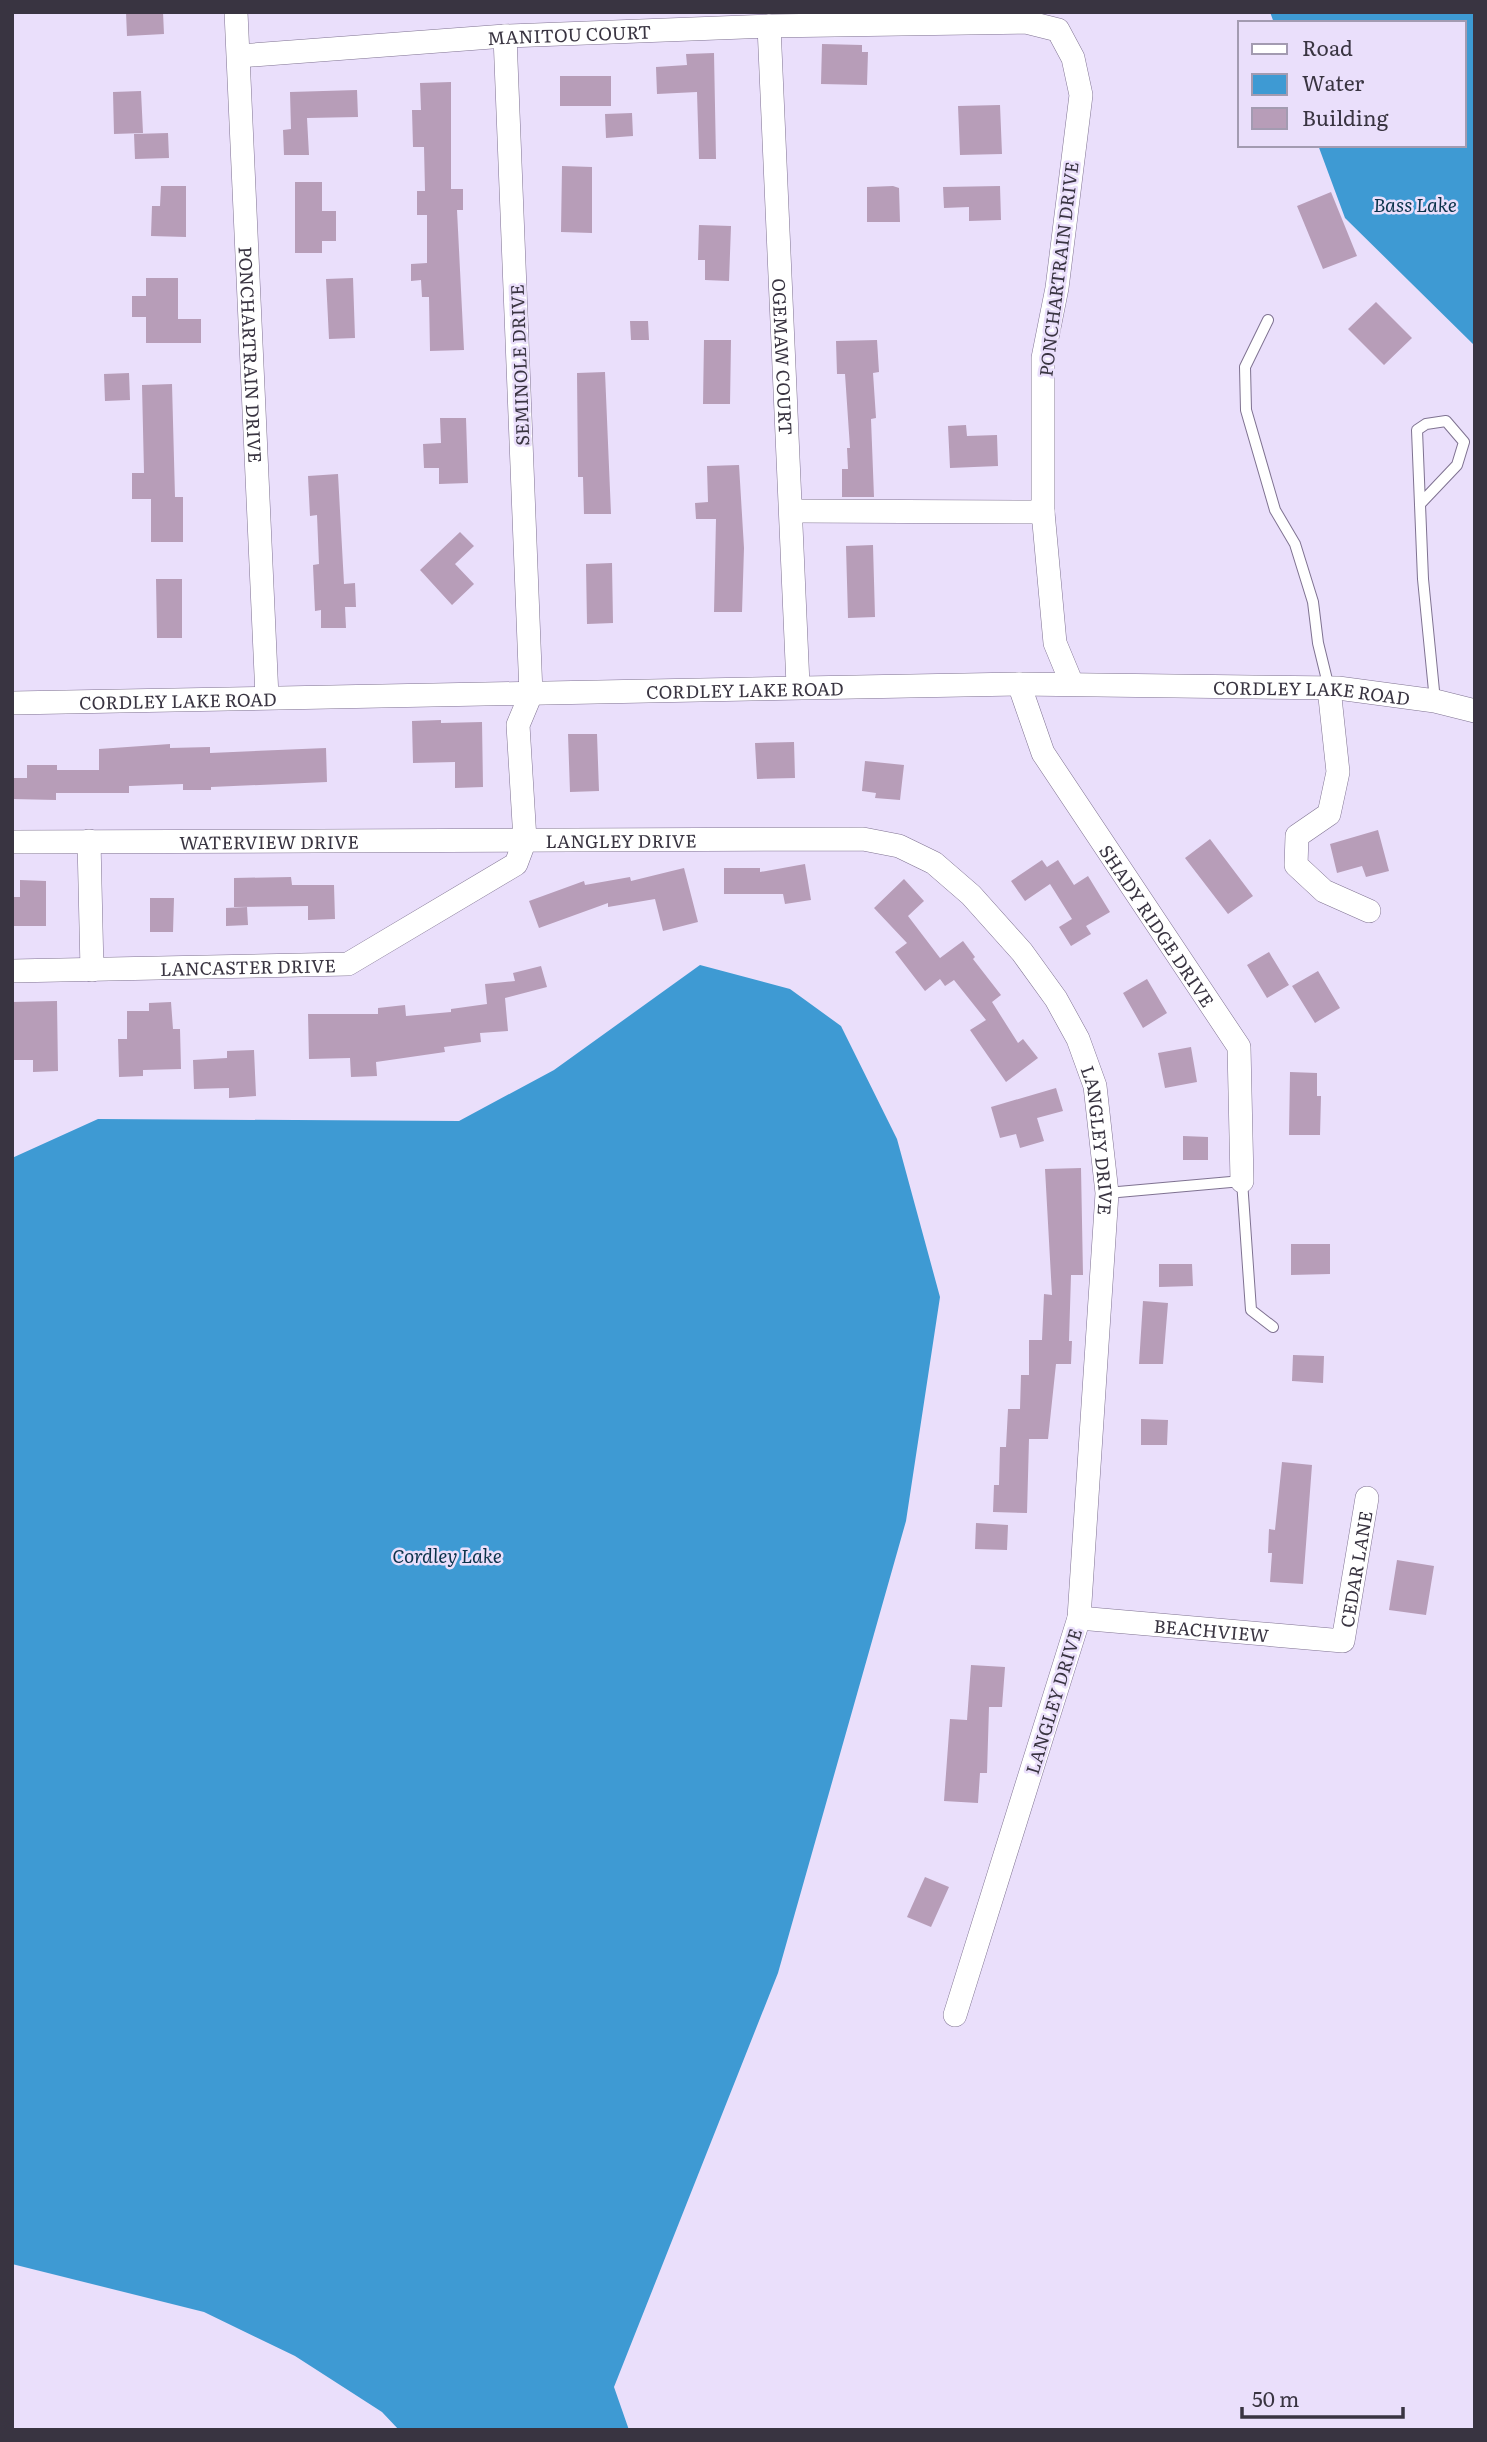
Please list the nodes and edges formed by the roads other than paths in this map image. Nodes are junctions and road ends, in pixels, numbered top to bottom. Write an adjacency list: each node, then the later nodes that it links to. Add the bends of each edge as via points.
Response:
1 (236, 12): 5 (street, PONCHARTRAIN DRIVE)
2 (894, 18): 3 (street, MANITOU COURT); 9 (street, PONCHARTRAIN DRIVE, via 1026,22 1058,30 1073,58 1081,94 1044,358)
3 (769, 26): 4 (street, MANITOU COURT); 8 (street, OGEMAW COURT)
4 (505, 36): 5 (street, MANITOU COURT); 14 (street, SEMINOLE DRIVE)
5 (239, 56): 15 (street, PONCHARTRAIN DRIVE)
6 (1268, 320): 13 (lane, via 1245,368 1246,410 1275,510 1295,544 1313,602)
7 (1421, 503): 7 (lane, via 1417,430 1446,421 1464,442 1457,465); 16 (lane)
8 (791, 511): 9 (street); 12 (street, OGEMAW COURT)
9 (1043, 512): 11 (street, PONCHARTRAIN DRIVE, via 1055,643)
10 (1019, 684): 11 (street, CORDLEY LAKE ROAD); 12 (street, CORDLEY LAKE ROAD); 25 (street, SHADY RIDGE DRIVE, via 1043,753 1239,1047)
11 (1072, 684): 13 (street, CORDLEY LAKE ROAD)
12 (799, 685): 14 (street, CORDLEY LAKE ROAD)
13 (1329, 688): 16 (street, CORDLEY LAKE ROAD); 22 (street, via 1338,772 1329,814 1297,836 1296,866 1324,891)
14 (531, 694): 15 (street, CORDLEY LAKE ROAD); 19 (street, LANGLEY DRIVE, via 518,725)
15 (267, 697): 17 (street, CORDLEY LAKE ROAD)
16 (1435, 702): 18 (street, CORDLEY LAKE ROAD)
17 (12, 703)
18 (1475, 711)
19 (525, 840): 20 (street, WATERVIEW DRIVE); 23 (street, LANCASTER DRIVE, via 516,864 348,964); 26 (street, LANGLEY DRIVE, via 863,839 899,846 934,863 971,895 1022,952 1079,1039 1095,1086)
20 (89, 841): 21 (street, WATERVIEW DRIVE); 23 (street)
21 (12, 842)
22 (1369, 911)
23 (92, 970): 24 (street, LANCASTER DRIVE)
24 (12, 971)
25 (1242, 1181): 26 (lane); 27 (lane, via 1251,1310)
26 (1107, 1194): 29 (street, LANGLEY DRIVE)
27 (1273, 1327)
28 (1367, 1498): 30 (street, CEDAR LANE)
29 (1079, 1618): 30 (street, BEACHVIEW); 31 (street, LANGLEY DRIVE)
30 (1343, 1641)
31 (955, 2015)

